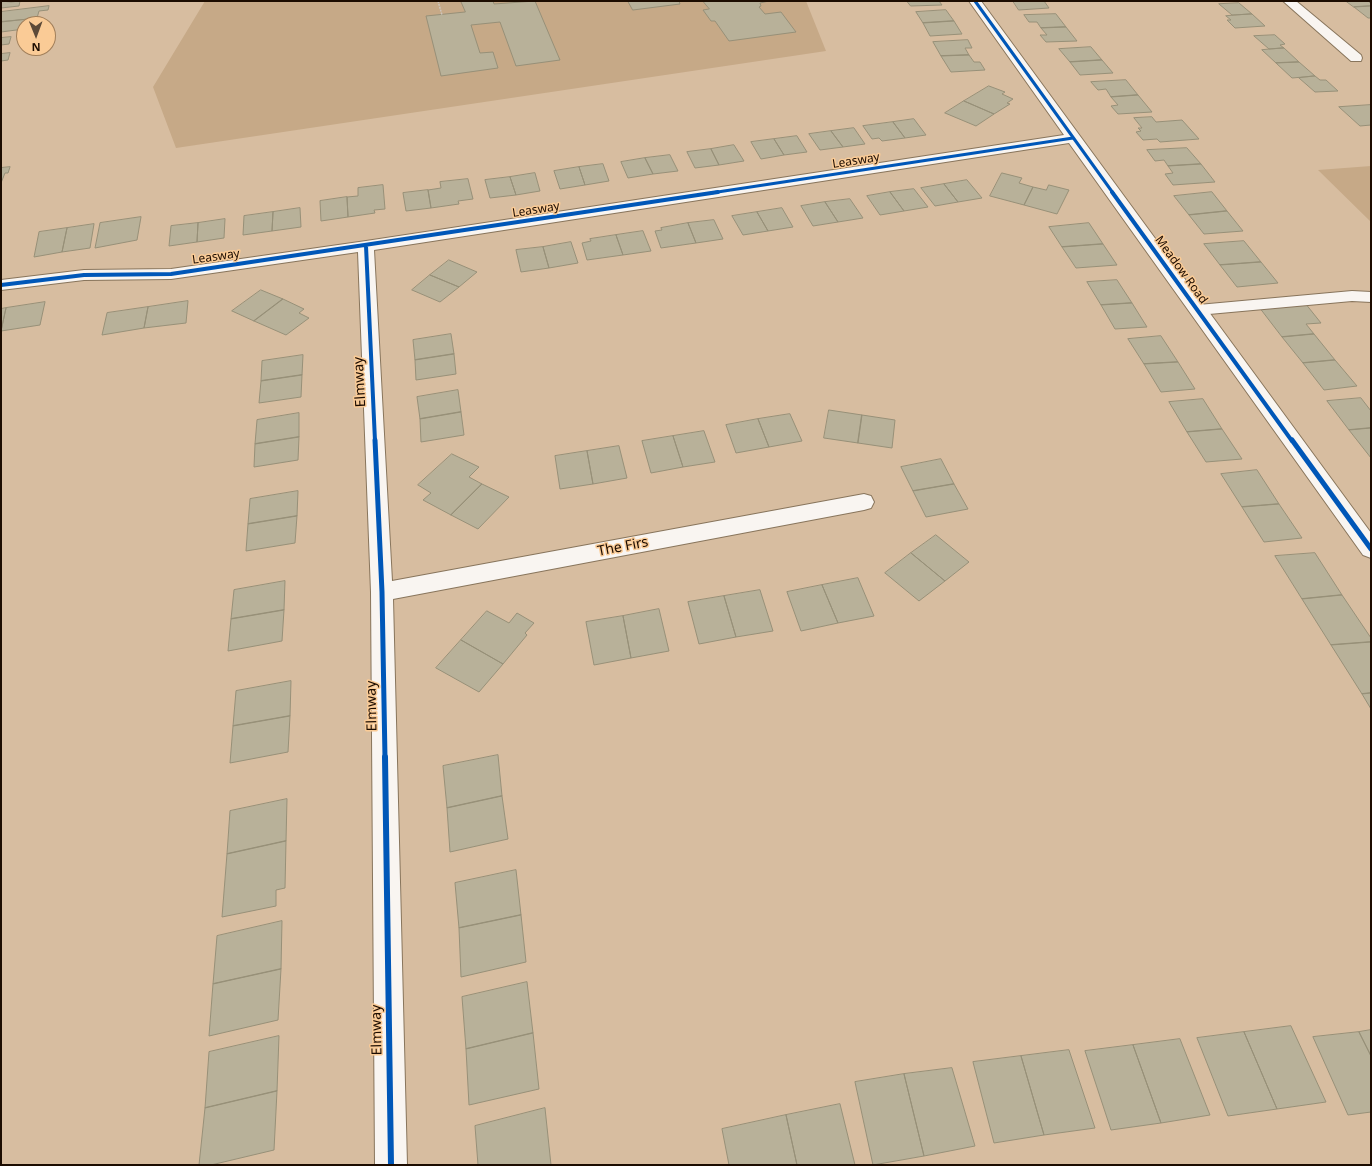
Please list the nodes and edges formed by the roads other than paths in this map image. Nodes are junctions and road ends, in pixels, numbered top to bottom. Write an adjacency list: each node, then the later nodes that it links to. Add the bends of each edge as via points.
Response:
1 (975, 1): 4 (street, Meadow Road)
2 (1289, 1): 3 (street)
3 (1356, 58)
4 (1072, 138): 5 (street, Leasway); 8 (street, Meadow Road)
5 (366, 246): 6 (street, Leasway, via 171,274 84,275); 11 (street, Elmway)
6 (1, 285)
7 (1371, 297): 8 (lane, via 1352,296)
8 (1198, 310): 10 (street, Meadow Road)
9 (864, 502): 11 (street, The Firs)
10 (1371, 549)
11 (382, 592): 12 (street, Elmway)
12 (391, 1165)

